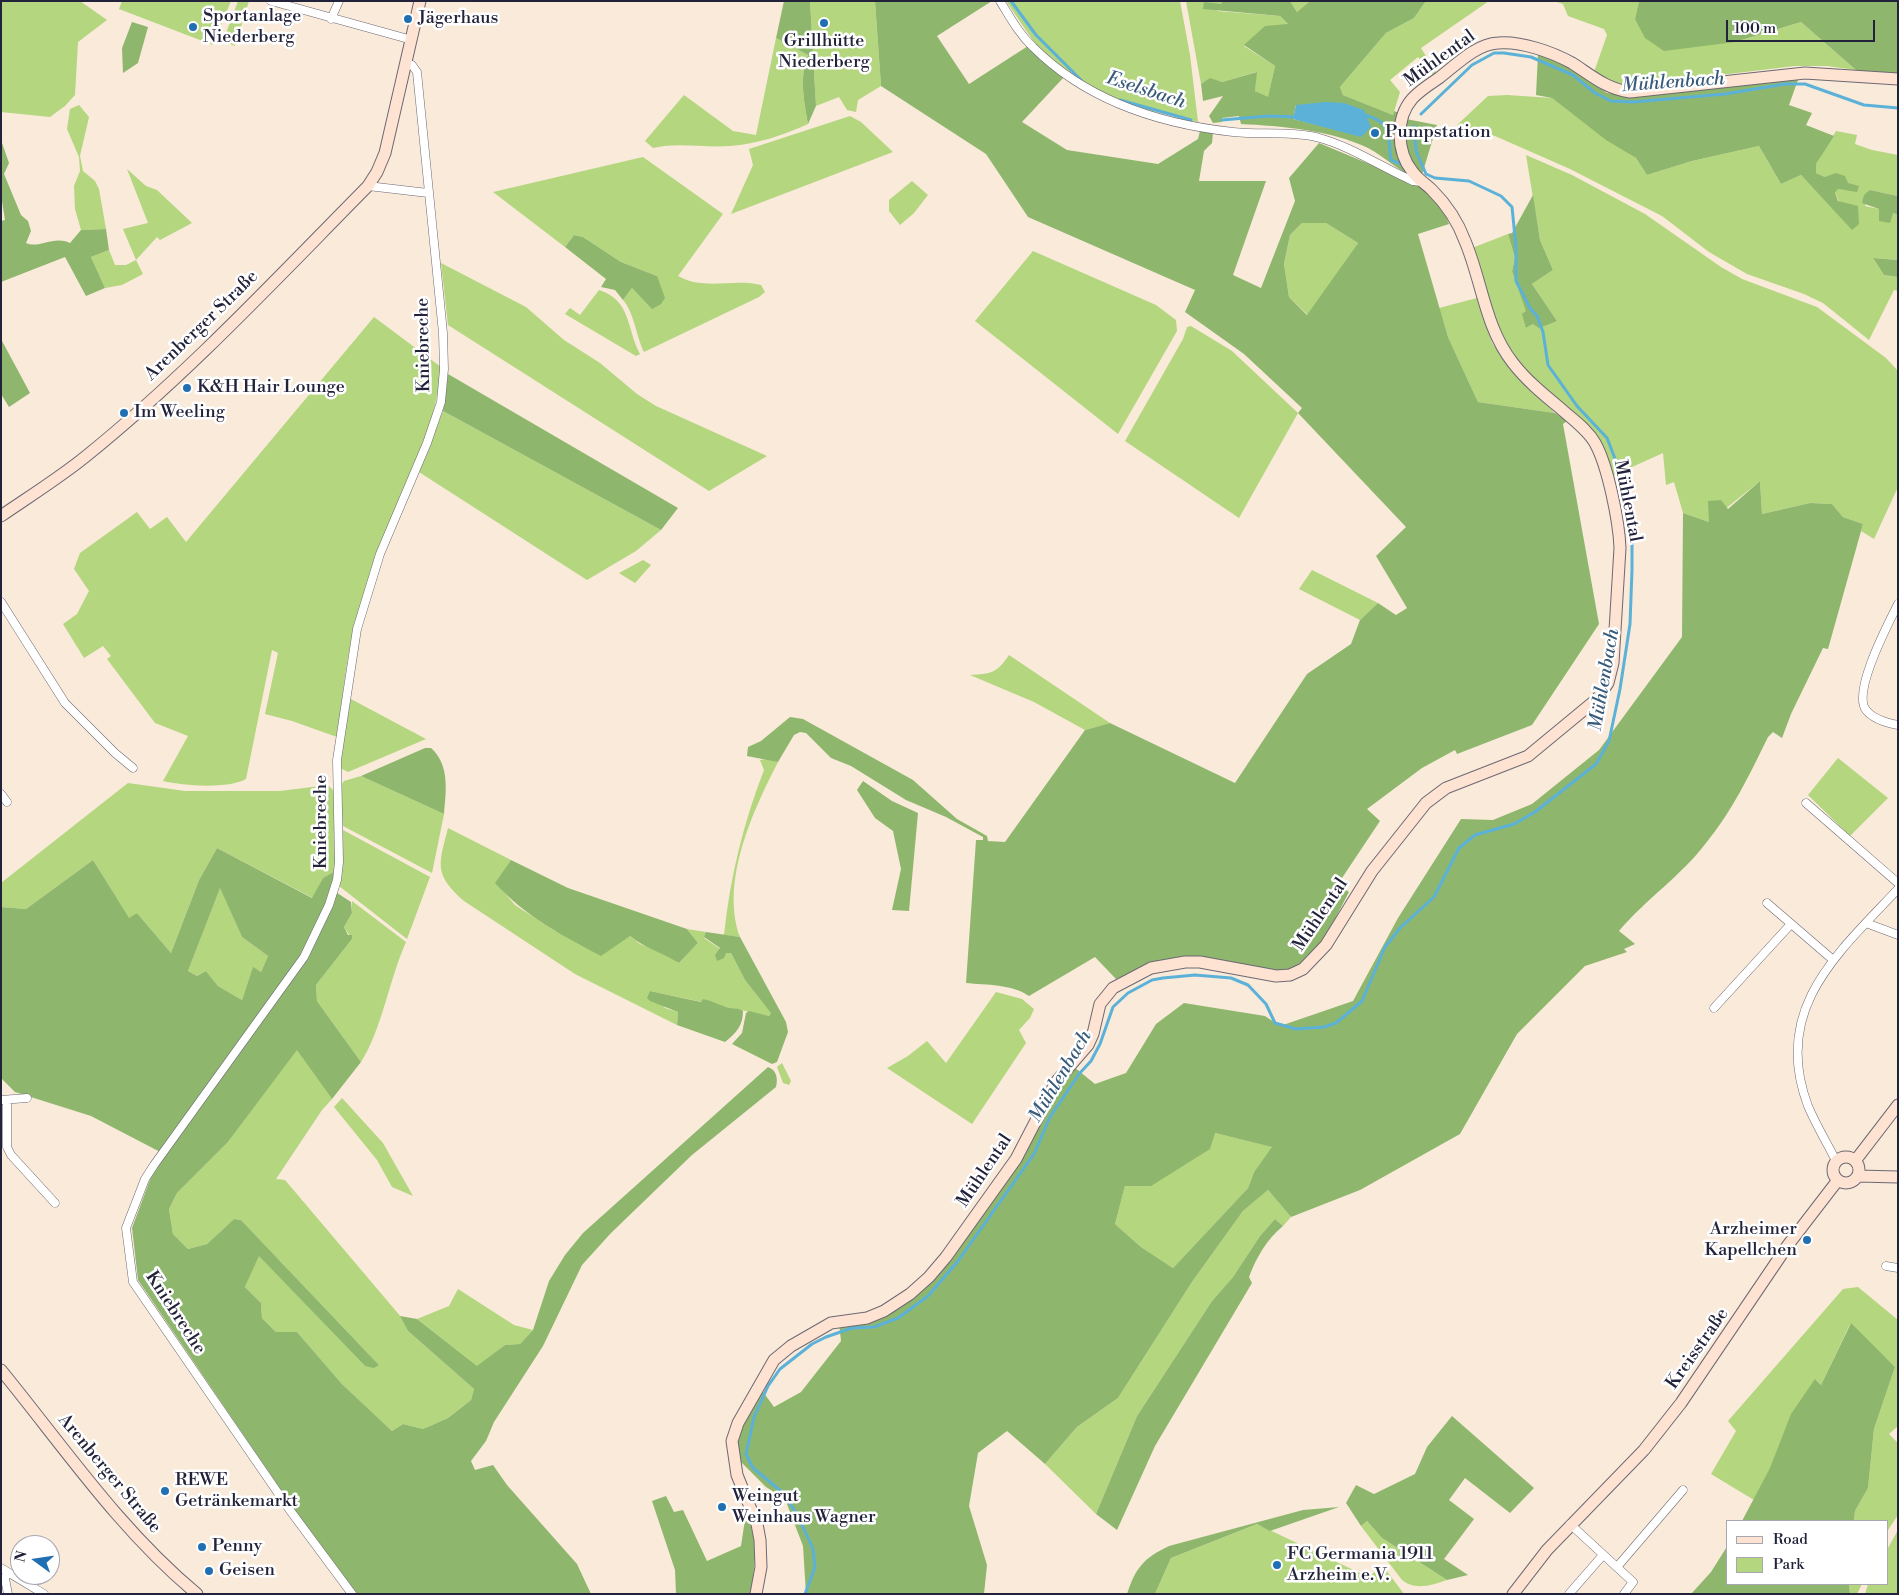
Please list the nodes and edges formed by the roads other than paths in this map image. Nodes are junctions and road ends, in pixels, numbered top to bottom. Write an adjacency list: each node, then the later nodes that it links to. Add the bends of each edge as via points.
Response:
1 (271, 1): 5 (street)
2 (339, 1): 5 (street)
3 (420, 1): 6 (street, Arenberger Straße)
4 (1000, 1): 9 (street, Mühlental, via 1033,48 1088,90 1110,101 1220,130 1316,137 1361,154 1413,181)
5 (331, 18): 6 (street)
6 (412, 40): 7 (street, Arenberger Straße)
7 (406, 64): 10 (street, Arenberger Straße, via 385,153); 11 (street, Kniebreche, via 412,65 417,72)
8 (1898, 79): 9 (street, Mühlental, via 1805,73 1630,92 1605,85 1555,55 1510,43 1492,43 1454,66 1416,95 1406,107 1400,129 1401,149 1412,172)
9 (1423, 182): 49 (street, Mühlental, via 1458,224 1491,323 1505,352 1529,381 1595,442 1617,522 1620,548 1613,663 1608,683 1597,699 1535,751 1446,788 1426,803 1369,875 1326,945 1303,969 1290,975 1276,976 1200,962 1173,963 1138,973 1106,995 1100,1004 1088,1045 1056,1082 1023,1147 929,1277 910,1294 878,1314 825,1325 779,1355 765,1372 732,1441 737,1475 757,1524 760,1540 761,1567)
10 (368, 186): 11 (street); 12 (street, Arenberger Straße, via 219,336 129,419 72,467)
11 (428, 193): 48 (street, Kniebreche, via 443,333 444,369 440,402 427,443 380,554 357,629 337,760 340,827 335,887 304,957 154,1165 145,1179 126,1228 134,1282)
12 (1, 516)
13 (1, 602): 16 (street, via 65,703)
14 (1898, 604): 15 (street, via 1879,644 1862,697 1866,710 1872,716)
15 (1898, 725)
16 (134, 768)
17 (1, 794): 18 (street)
18 (7, 802)
19 (1806, 803): 20 (street)
20 (1898, 883)
21 (1898, 889): 24 (street)
22 (1767, 903): 23 (street)
23 (1791, 924): 26 (street); 27 (street)
24 (1866, 924): 25 (street); 26 (street)
25 (1898, 936)
26 (1832, 960): 31 (street, via 1807,1002 1800,1028 1798,1058 1808,1106)
27 (1714, 1008)
28 (27, 1098): 29 (street)
29 (4, 1100): 36 (street, via 7,1146 11,1155)
30 (1898, 1106): 32 (street)
31 (1836, 1161): 32 (street, via 1846,1157); 35 (street, via 1833,1169)
32 (1855, 1161): 33 (street, via 1859,1168)
33 (1858, 1176): 34 (street); 35 (street, via 1849,1183)
34 (1898, 1177)
35 (1838, 1180): 41 (street, Kreisstraße, via 1788,1245 1682,1403 1644,1450)
36 (55, 1203)
37 (1886, 1266): 38 (street)
38 (1898, 1268)
39 (1, 1370): 47 (street, Arenberger Straße, via 113,1513 159,1561)
40 (1683, 1490): 43 (street)
41 (1570, 1524): 42 (street); 50 (street, Kreisstraße)
42 (1603, 1555): 43 (street); 51 (street)
43 (1617, 1568): 52 (street, via 1634,1582)
44 (4, 1570): 45 (street); 46 (street)
45 (8, 1594)
46 (44, 1594)
47 (197, 1594)
48 (352, 1594)
49 (756, 1594)
50 (1513, 1594)
51 (1570, 1594)
52 (1624, 1594)

